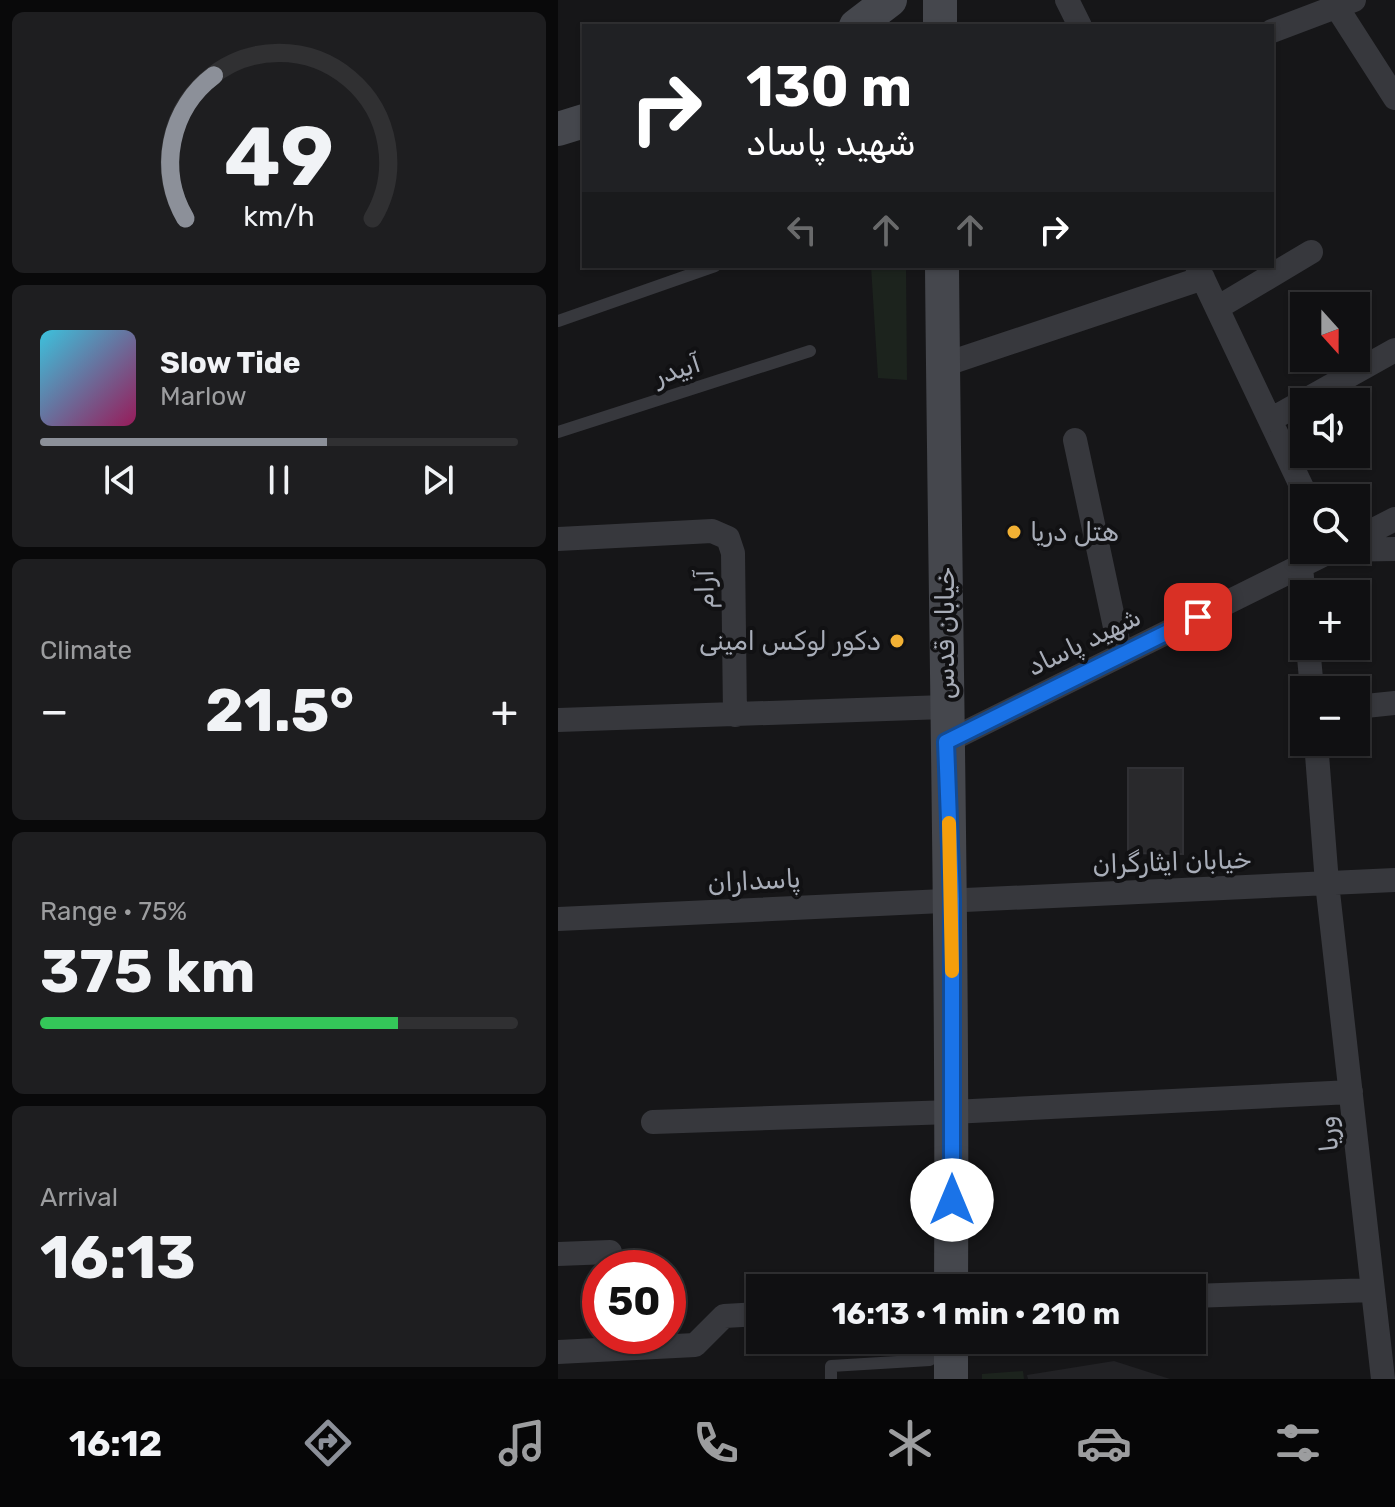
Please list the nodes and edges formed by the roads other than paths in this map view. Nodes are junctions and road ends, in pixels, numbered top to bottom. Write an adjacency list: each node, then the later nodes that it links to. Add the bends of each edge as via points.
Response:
1 (890, 0): 5 (main road)
2 (940, 0): 6 (main road)
3 (1067, 0): 7 (street)
4 (1345, 3): 8 (street); 9 (street)
5 (859, 24)
6 (940, 24)
7 (1079, 24)
8 (1274, 30)
9 (1387, 72): 10 (street)
10 (1395, 98)
11 (582, 122): 12 (main road)
12 (558, 129)
13 (1311, 252): 17 (street)
14 (709, 268): 18 (lane)
15 (942, 268): 21 (main road, خیابان قدس)
16 (1200, 272): 17 (street); 21 (street)
17 (1217, 308): 22 (street)
18 (558, 321)
19 (1395, 350): 22 (street)
20 (810, 351): 23 (lane, آبیدر)
21 (943, 365): 37 (main road, خیابان قدس)
22 (1270, 420): 25 (street)
23 (558, 432)
24 (1075, 440): 34 (street)
25 (1300, 484)
26 (1395, 519): 27 (street)
27 (1370, 532)
28 (558, 539): 38 (street, آرام, via 712,531 728,538 733,553)
29 (1370, 549): 30 (street)
30 (1395, 549)
31 (1305, 564): 32 (street, شهید پاساد)
32 (1301, 566): 33 (street); 34 (street, شهید پاساد)
33 (1302, 580)
34 (1121, 655): 40 (street, شهید پاساد)
35 (1395, 703): 36 (street)
36 (1370, 706)
37 (945, 707): 38 (street); 40 (main road, خیابان قدس)
38 (735, 715): 39 (street)
39 (558, 720)
40 (946, 742): 44 (main road, خیابان قدس)
41 (1317, 756): 43 (street, وریا)
42 (1395, 880): 43 (street, خیابان ایثارگران)
43 (1327, 883): 44 (street, خیابان ایثارگران); 46 (street, وریا)
44 (952, 899): 45 (street, پاسداران); 47 (main road, خیابان قدس)
45 (558, 919)
46 (1351, 1092): 47 (street); 52 (street, وریا)
47 (952, 1112): 48 (street); 51 (main road, خیابان قدس)
48 (653, 1122)
49 (582, 1253): 50 (street)
50 (558, 1254)
51 (951, 1274)
52 (1373, 1290): 53 (street); 60 (street, وریا)
53 (1206, 1296)
54 (746, 1315): 55 (street, via 724,1316 695,1345)
55 (558, 1352)
56 (934, 1354): 58 (lane, via 930,1360 831,1366)
57 (951, 1354): 59 (main road)
58 (831, 1379)
59 (951, 1379)
60 (1383, 1379)

